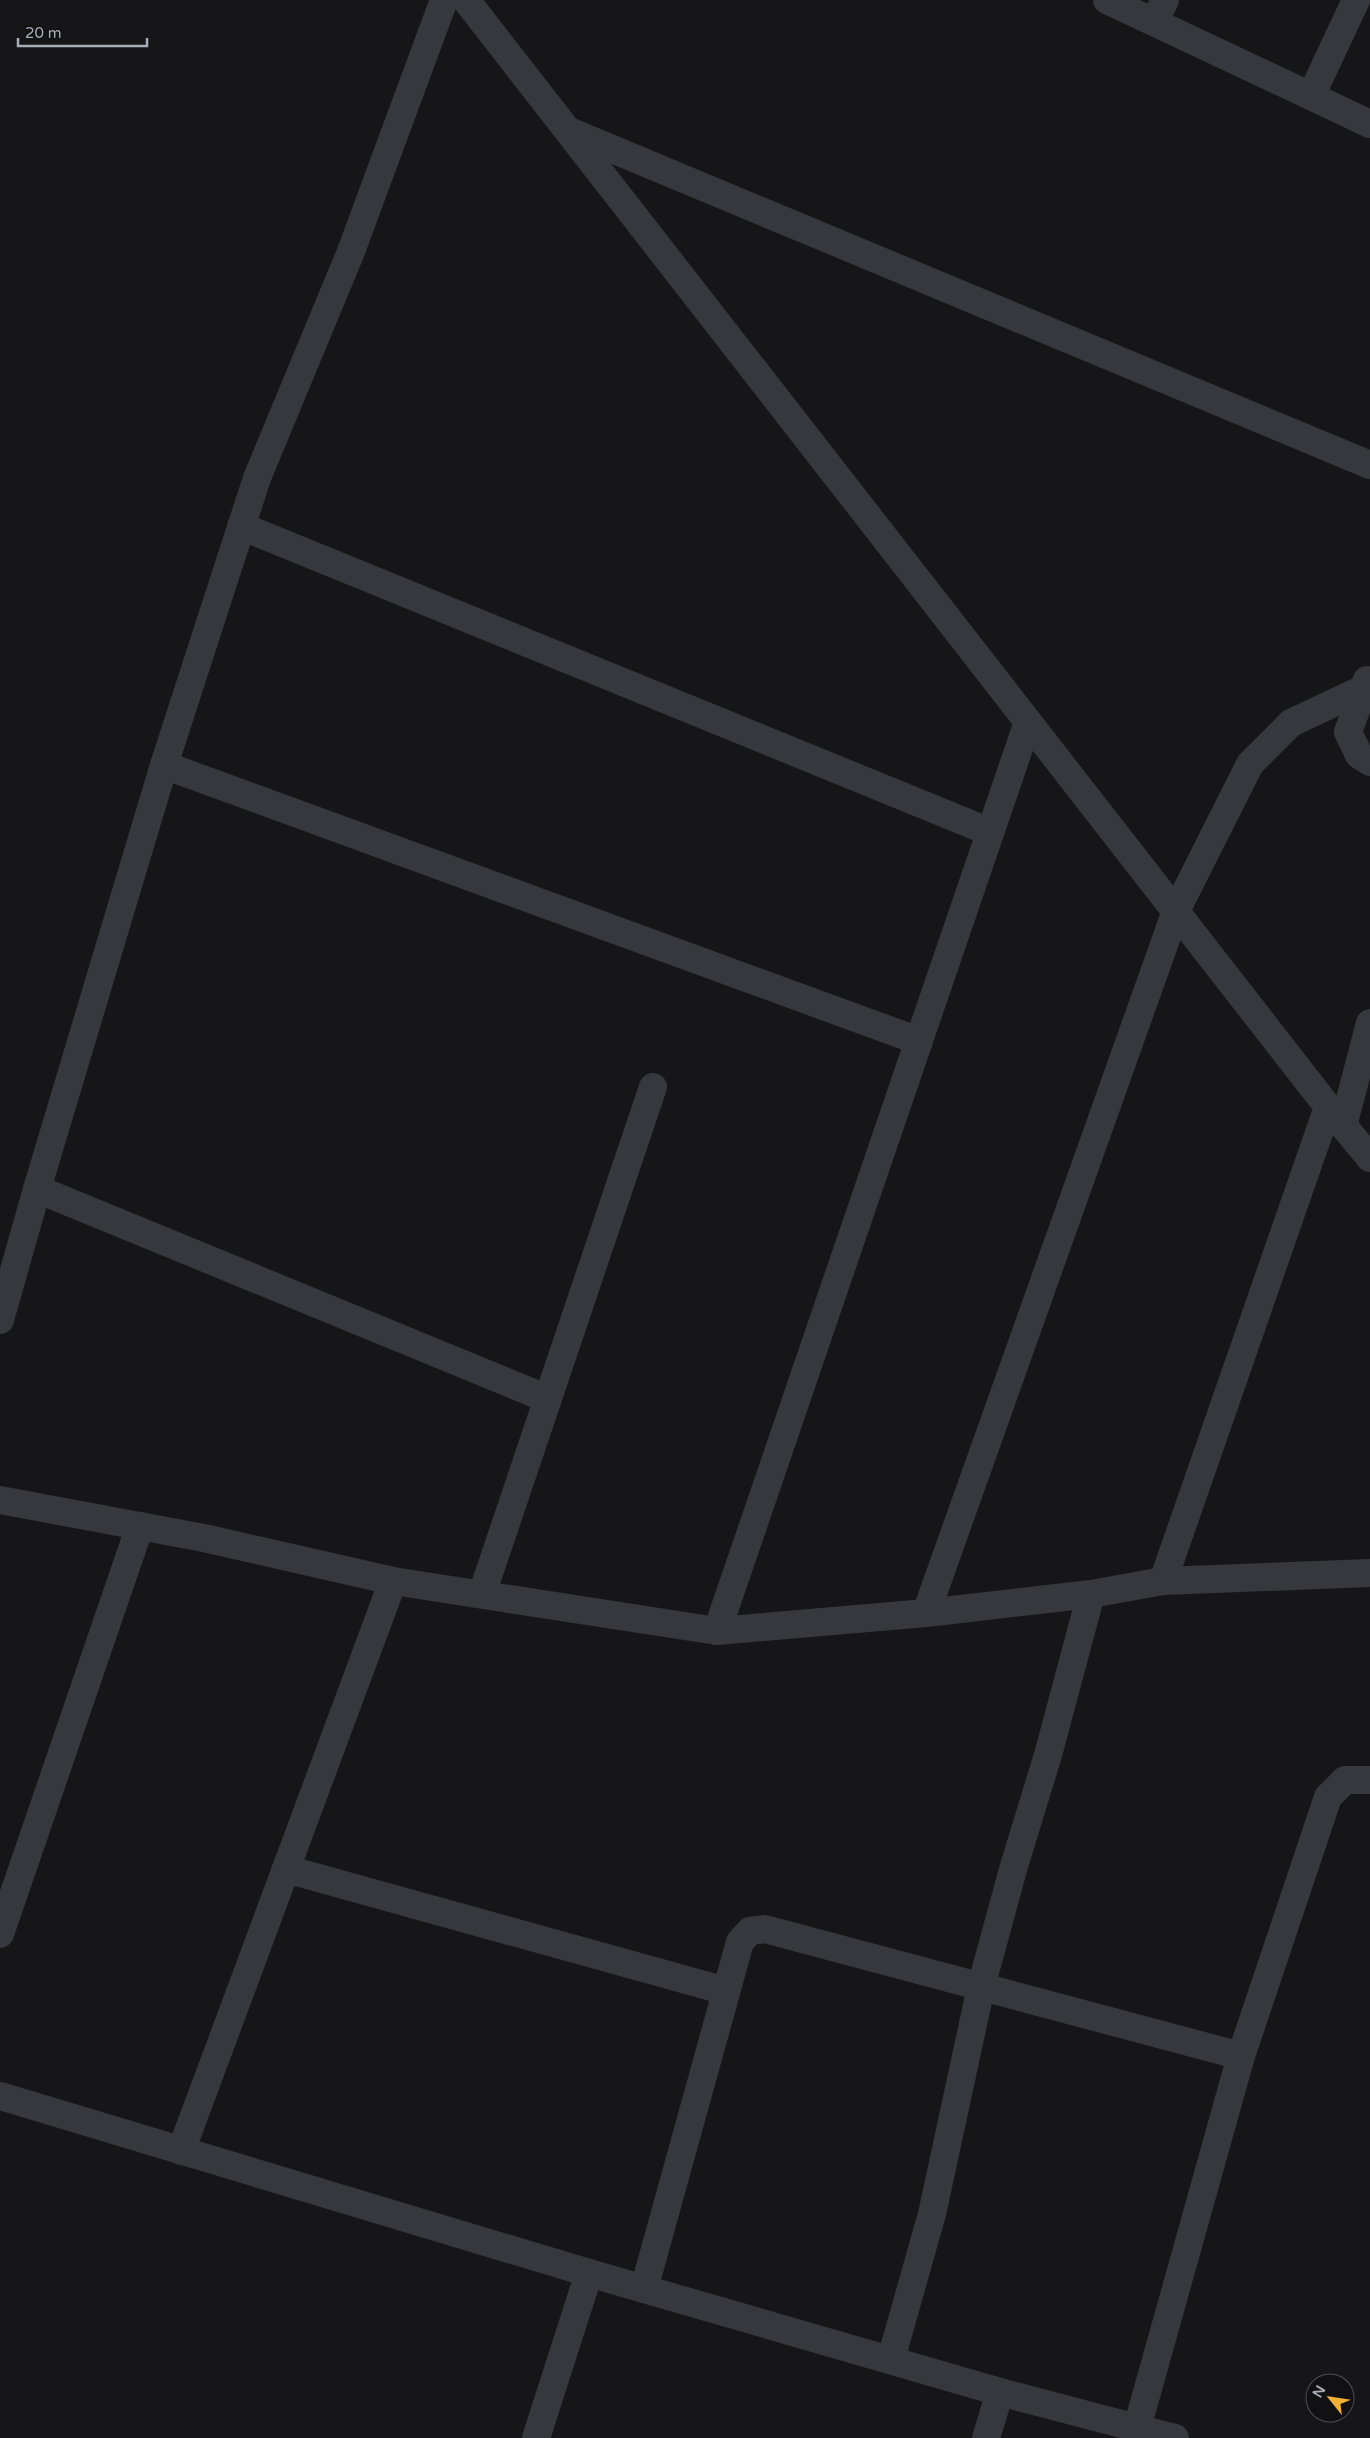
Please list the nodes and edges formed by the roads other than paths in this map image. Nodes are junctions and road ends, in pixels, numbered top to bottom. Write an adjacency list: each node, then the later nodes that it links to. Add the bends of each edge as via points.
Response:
1 (444, 0): 10 (street, via 350,254 256,478)
2 (466, 0): 8 (street)
3 (1107, 0): 5 (street)
4 (1356, 0): 6 (street)
5 (1160, 11): 6 (street)
6 (1311, 96): 7 (street)
7 (1370, 124)
8 (568, 130): 9 (street); 12 (street)
9 (1370, 465)
10 (241, 526): 14 (street); 15 (street)
11 (1367, 680): 13 (street, via 1348,732 1359,755); 16 (street, via 1291,723 1250,764)
12 (1028, 722): 15 (street); 16 (street)
13 (1370, 762)
14 (164, 765): 18 (street); 22 (street)
15 (990, 832): 18 (street)
16 (1176, 911): 20 (street); 32 (street)
17 (1370, 1023): 20 (street)
18 (919, 1041): 33 (street)
19 (653, 1087): 24 (street)
20 (1335, 1116): 21 (street); 29 (street)
21 (1370, 1158)
22 (37, 1189): 23 (street); 24 (street)
23 (0, 1320)
24 (548, 1399): 30 (street)
25 (0, 1500): 26 (street)
26 (140, 1526): 28 (street); 36 (street)
27 (1370, 1573): 29 (street)
28 (393, 1581): 30 (street); 35 (street)
29 (1163, 1581): 31 (street)
30 (482, 1594): 33 (street)
31 (1091, 1594): 32 (street); 37 (street)
32 (926, 1614): 33 (street)
33 (717, 1631)
34 (1370, 1780): 39 (street, via 1345,1780 1328,1797)
35 (286, 1868): 38 (street); 41 (street)
36 (0, 1934)
37 (981, 1987): 38 (street, via 765,1929 750,1931 740,1942); 39 (street); 44 (street, via 932,2214)
38 (726, 1991): 43 (street)
39 (1241, 2056): 46 (street)
40 (0, 2096): 41 (street)
41 (181, 2151): 42 (street)
42 (589, 2273): 43 (street); 47 (street)
43 (644, 2289): 44 (street)
44 (891, 2359): 45 (street)
45 (1000, 2392): 46 (street); 48 (street)
46 (1137, 2428): 49 (street)
47 (536, 2438)
48 (986, 2438)
49 (1175, 2438)

